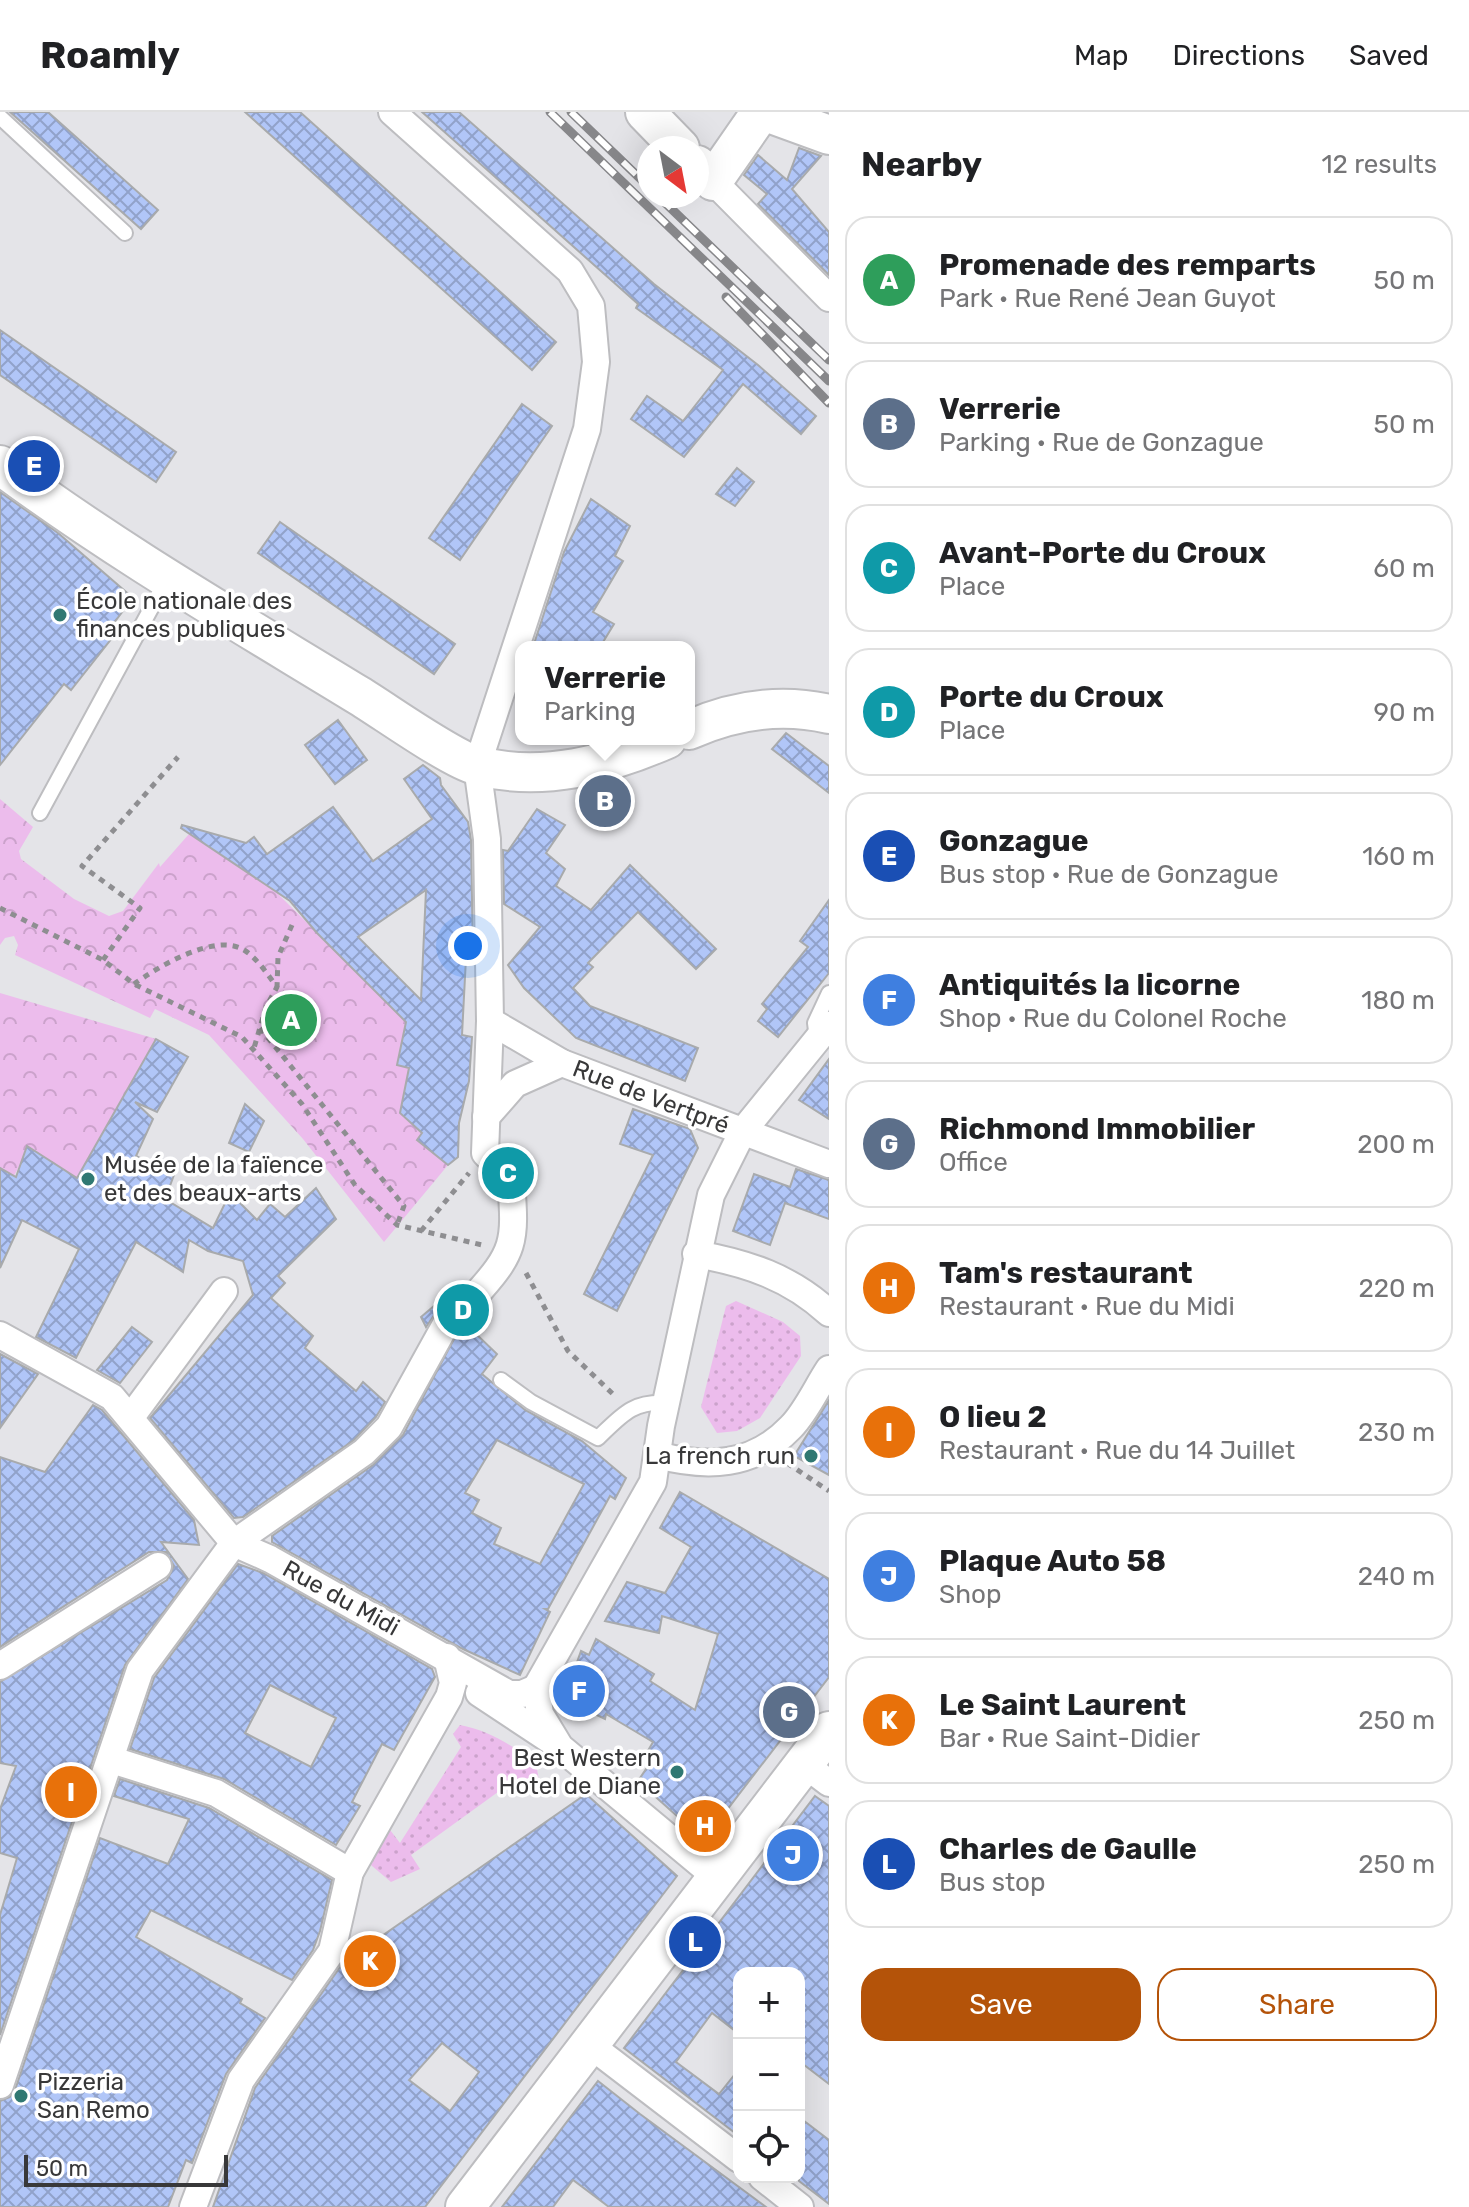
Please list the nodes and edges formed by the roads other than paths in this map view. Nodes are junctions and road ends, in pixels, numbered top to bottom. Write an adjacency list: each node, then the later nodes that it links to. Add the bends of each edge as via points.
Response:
1 (392, 112): 13 (street, via 570,271 591,306 596,362 587,429)
2 (645, 112): 6 (main road)
3 (763, 112): 5 (main road); 7 (main road)
4 (0, 117): 9 (lane)
5 (829, 135)
6 (668, 136)
7 (709, 169)
8 (709, 177): 10 (street)
9 (125, 233)
10 (829, 298)
11 (0, 465): 12 (main road)
12 (168, 579): 18 (main road); 19 (lane)
13 (518, 641)
14 (515, 650): 18 (street)
15 (829, 714): 16 (main road, via 795,706 740,713)
16 (698, 726)
17 (654, 745): 18 (main road, via 587,767 544,773)
18 (477, 766): 21 (street, via 487,839)
19 (40, 813)
20 (829, 993): 22 (lane, via 815,1023)
21 (490, 1021): 23 (street); 24 (street)
22 (823, 1032): 25 (street)
23 (562, 1063): 24 (street, Rue de Vertpré, via 515,1084); 25 (street, Rue de Vertpré)
24 (486, 1117): 29 (street, via 515,1223 510,1253)
25 (743, 1131): 26 (street, Rue de Vertpré); 27 (street, via 711,1195)
26 (829, 1164)
27 (696, 1254): 30 (street, via 779,1276); 35 (street)
28 (224, 1291): 36 (street)
29 (473, 1298)
30 (829, 1313)
31 (446, 1324): 38 (street, via 389,1427 364,1452)
32 (0, 1335): 36 (street, via 112,1397)
33 (829, 1369): 37 (street, via 792,1427 761,1451 692,1465)
34 (501, 1380): 35 (lane, via 598,1438 626,1411 645,1402)
35 (667, 1403): 37 (street)
36 (131, 1417): 38 (street)
37 (657, 1455): 42 (street, via 653,1482)
38 (234, 1543): 40 (street, Rue du Midi); 46 (street, via 140,1670)
39 (158, 1566): 41 (street)
40 (447, 1657): 42 (street, Rue du Midi, via 509,1694); 43 (street, via 453,1683)
41 (0, 1666)
42 (536, 1688): 45 (street, via 540,1714)
43 (449, 1697): 45 (street, via 478,1692); 48 (street)
44 (829, 1731): 47 (main road)
45 (560, 1747): 49 (street)
46 (112, 1760): 48 (street, via 216,1793); 51 (street)
47 (821, 1768): 49 (main road)
48 (350, 1872): 54 (street, via 332,1951 241,2080)
49 (716, 1877): 50 (main road)
50 (590, 2045): 52 (street); 55 (main road)
51 (0, 2085)
52 (733, 2154)
53 (770, 2183): 56 (street)
54 (193, 2207)
55 (465, 2207)
56 (800, 2207)

